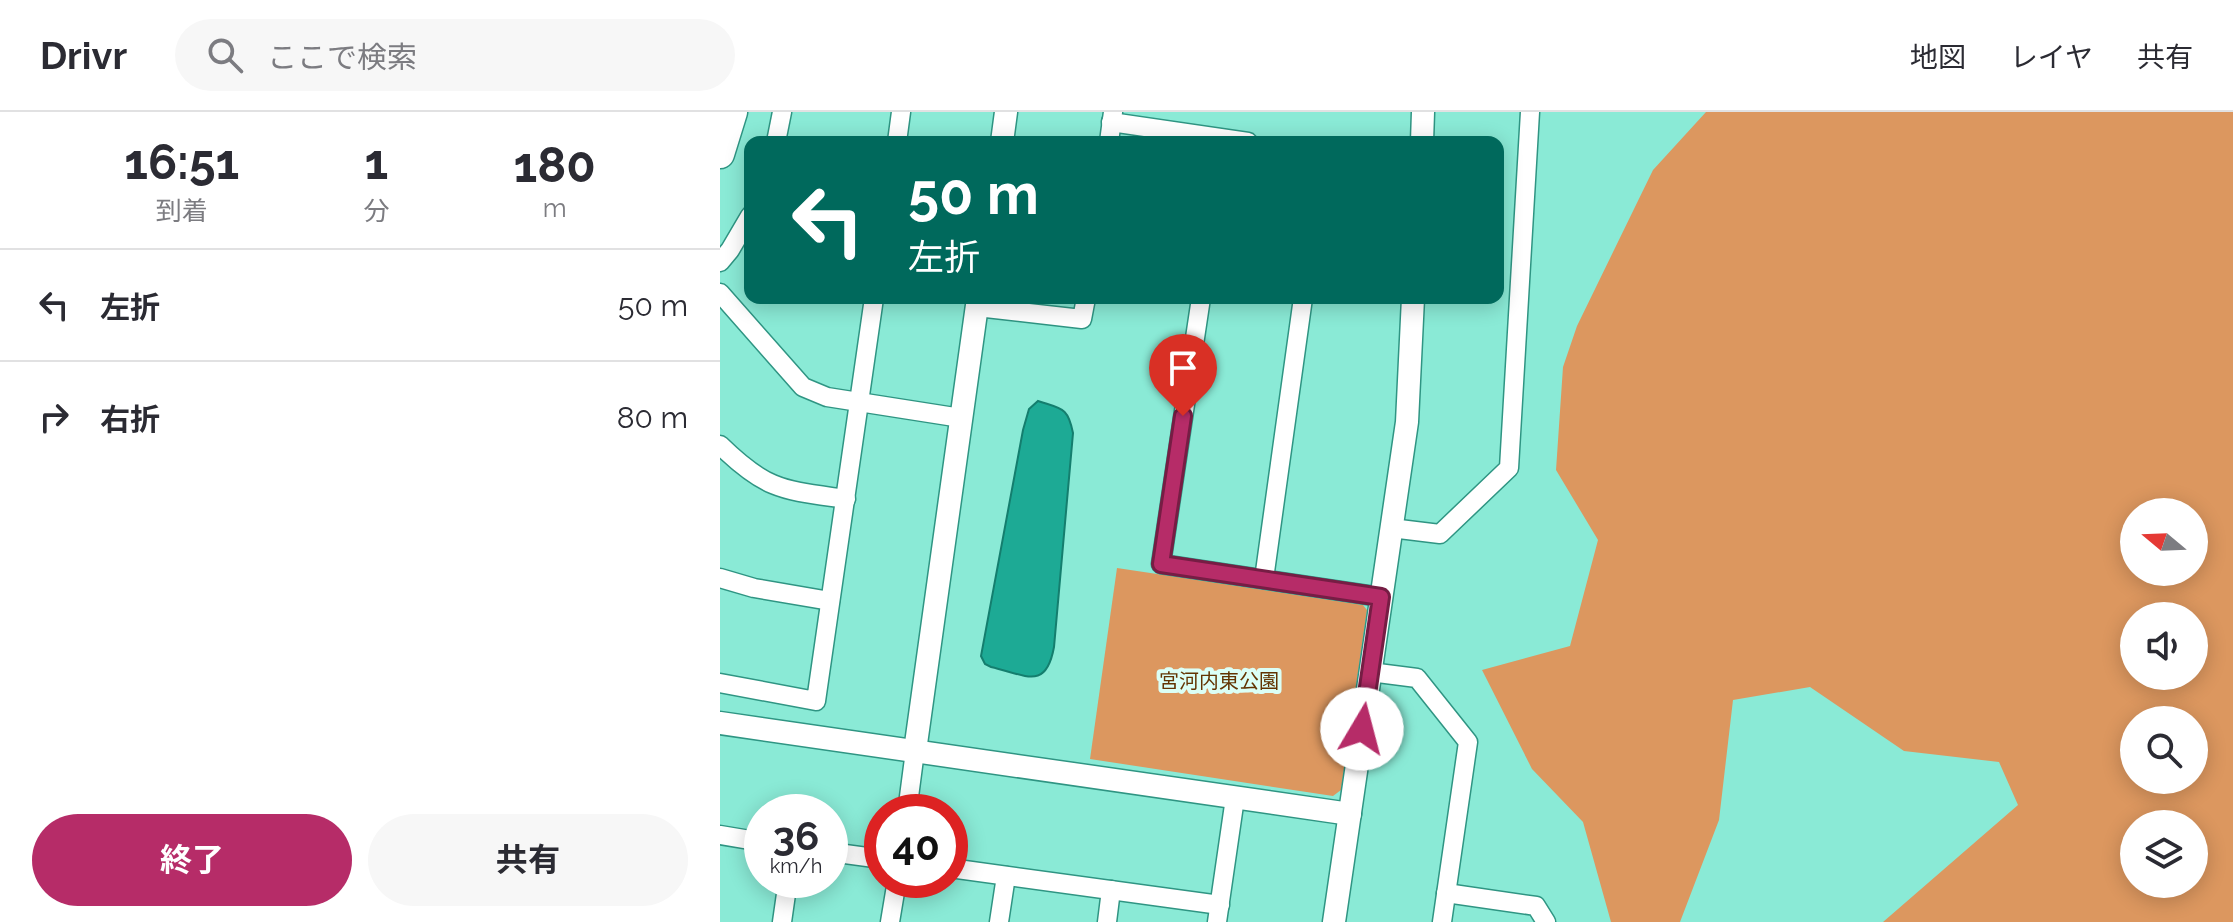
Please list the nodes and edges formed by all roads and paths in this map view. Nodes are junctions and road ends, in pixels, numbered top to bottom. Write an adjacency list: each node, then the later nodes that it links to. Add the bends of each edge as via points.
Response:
1 (733, 112): 13 (main road)
2 (782, 112): 8 (street)
3 (901, 112): 9 (street)
4 (1006, 112): 10 (street)
5 (1423, 112): 12 (street)
6 (1530, 112): 28 (street, via 1509,468 1440,534)
7 (1112, 117): 11 (street)
8 (777, 136)
9 (898, 136)
10 (1003, 136)
11 (1215, 136)
12 (1422, 136)
13 (720, 154)
14 (744, 226): 15 (street)
15 (720, 262)
16 (720, 293): 24 (street, via 803,387)
17 (873, 304): 24 (street)
18 (978, 304): 25 (street)
19 (990, 304): 20 (street, via 1082,319)
20 (1085, 304)
21 (1200, 304): 30 (street, via 1161,564)
22 (1302, 304): 30 (street)
23 (1413, 304): 28 (street, via 1407,422)
24 (859, 402): 25 (street); 27 (street)
25 (961, 418): 36 (street)
26 (720, 445): 27 (street, via 756,477 781,490)
27 (846, 499): 32 (street)
28 (1391, 528): 31 (street)
29 (720, 578): 32 (street)
30 (1264, 579): 31 (street)
31 (1381, 597): 33 (street)
32 (830, 601): 34 (street, via 816,701)
33 (1370, 672): 39 (street); 45 (street, via 1417,678 1468,742)
34 (720, 683)
35 (720, 723): 36 (street)
36 (915, 751): 37 (street); 38 (street)
37 (909, 794)
38 (1235, 798): 39 (street); 48 (street)
39 (1350, 814): 53 (street)
40 (720, 835): 41 (street)
41 (744, 839)
42 (968, 871): 43 (street)
43 (1006, 876): 44 (street); 51 (street)
44 (1111, 890): 48 (street); 52 (street)
45 (1446, 893): 54 (street); 55 (street, via 1536,906)
46 (785, 898): 49 (street)
47 (894, 898): 50 (street)
48 (1218, 914)
49 (782, 922)
50 (890, 922)
51 (999, 922)
52 (1107, 922)
53 (1334, 922)
54 (1442, 922)
55 (1546, 922)

